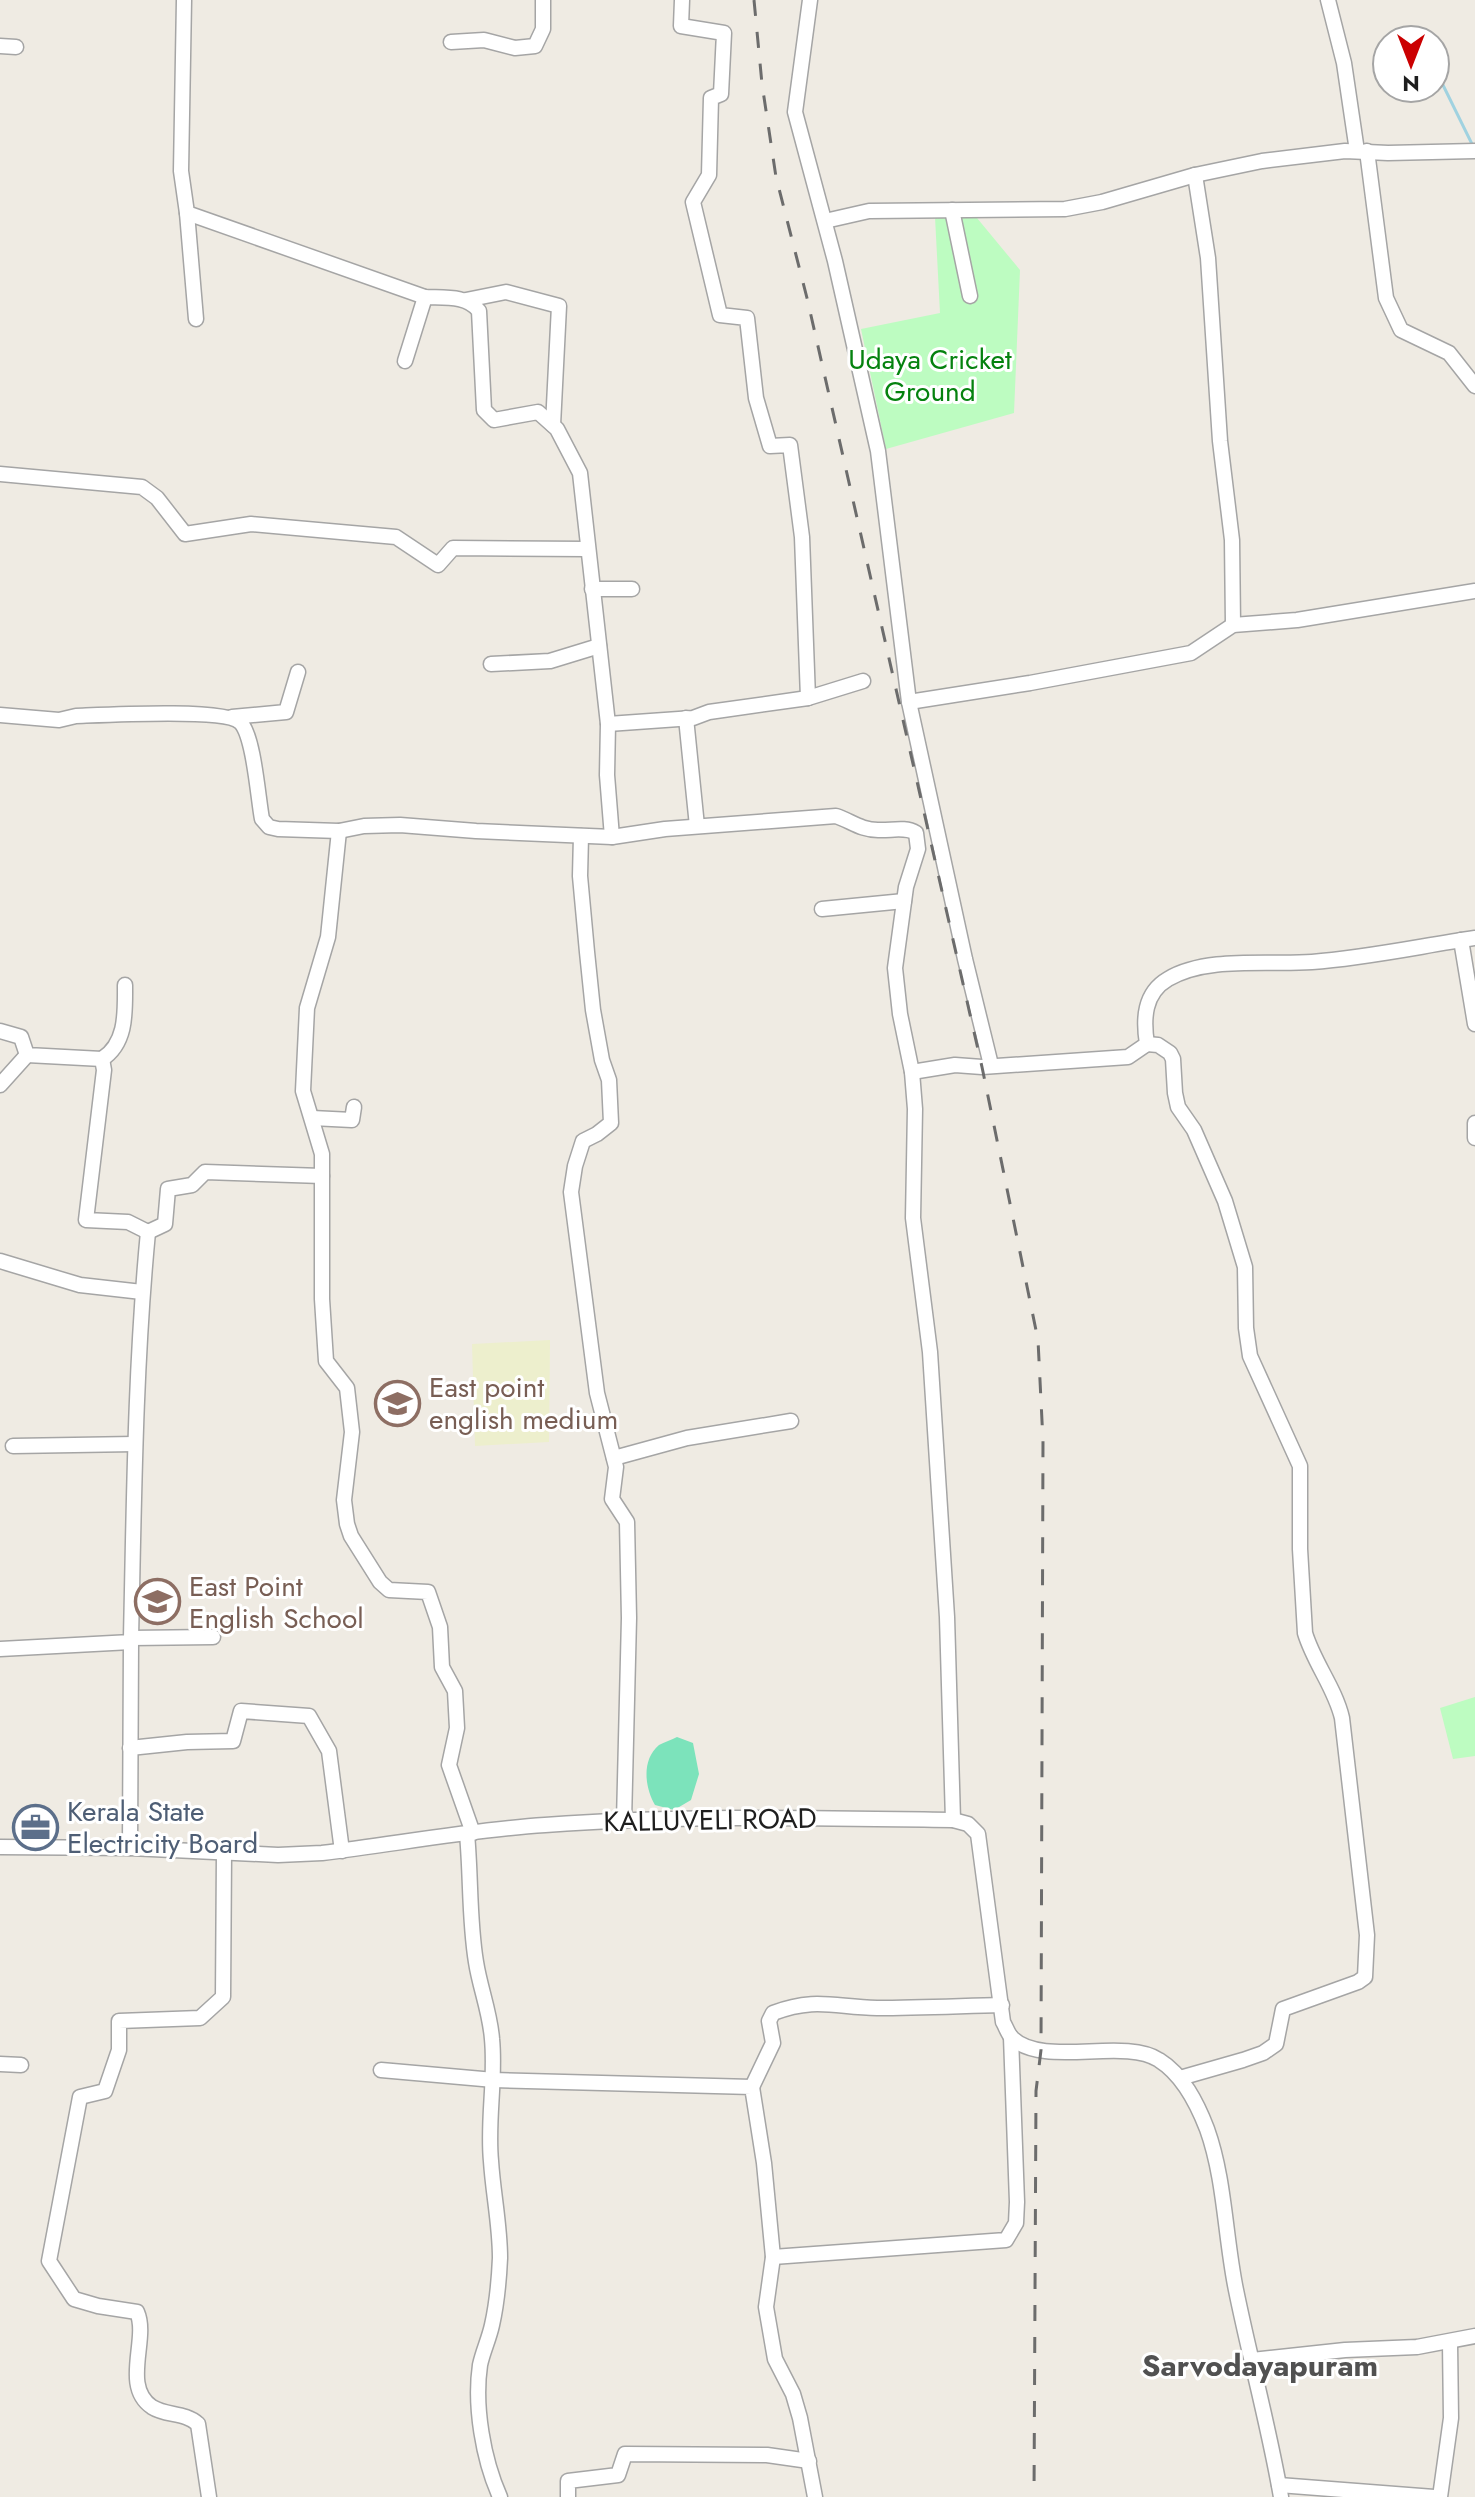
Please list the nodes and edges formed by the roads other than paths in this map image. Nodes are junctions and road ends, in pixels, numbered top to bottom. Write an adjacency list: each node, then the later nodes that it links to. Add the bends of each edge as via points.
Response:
1 (184, 0): 13 (street, via 181,171)
2 (543, 0): 6 (street, via 543,29 535,46)
3 (682, 0): 32 (street, via 681,26 724,33 721,94 711,98 709,175 693,202 720,315 747,318 756,398 770,446 790,445 802,537)
4 (810, 0): 14 (street, via 795,112)
5 (1328, 0): 9 (street)
6 (451, 42)
7 (0, 46): 8 (street)
8 (16, 47)
9 (1362, 151): 10 (street); 11 (street, via 1262,161); 20 (street, via 1386,298 1401,330 1449,353)
10 (1473, 151)
11 (1195, 175): 12 (street, via 1065,209); 27 (street, via 1208,258 1232,540)
12 (952, 210): 14 (street, via 869,211); 15 (street)
13 (187, 213): 16 (street); 18 (street)
14 (825, 221): 33 (street, via 878,451)
15 (970, 296)
16 (425, 297): 17 (street); 19 (street)
17 (466, 300): 21 (street, via 479,311 484,410 494,420 538,412); 21 (street, via 506,292 559,306)
18 (196, 319)
19 (405, 361)
20 (1475, 386)
21 (553, 425): 23 (street, via 580,473)
22 (0, 474): 23 (street, via 142,487 185,534 251,524 396,537 438,565 453,548)
23 (587, 549): 24 (street)
24 (592, 589): 25 (street); 28 (street)
25 (632, 589)
26 (1475, 591): 27 (street)
27 (1233, 625): 33 (street, via 1191,653)
28 (599, 646): 29 (street, via 550,661); 37 (street)
29 (491, 664)
30 (298, 672): 35 (street, via 286,712)
31 (863, 681): 32 (street)
32 (808, 698): 36 (street)
33 (909, 702): 51 (street)
34 (0, 715): 35 (street, via 59,720 192,713)
35 (231, 717): 39 (street, via 248,736 262,819 269,827)
36 (686, 718): 37 (street); 38 (street)
37 (608, 724): 41 (street)
38 (697, 826): 41 (street); 42 (street, via 836,816 858,828 910,829 918,838 918,849)
39 (339, 831): 40 (street, via 400,825); 55 (street, via 328,937 307,1008 303,1091)
40 (581, 836): 41 (street); 65 (street, via 593,1010 609,1080 611,1123 583,1141 571,1192 597,1393)
41 (612, 837)
42 (904, 901): 43 (street); 52 (street, via 895,968)
43 (822, 909)
44 (1468, 939): 46 (street); 48 (street, via 1314,962 1190,969 1166,980 1147,1002)
45 (125, 985): 50 (street, via 125,1022 113,1052)
46 (1475, 1024)
47 (0, 1031): 49 (street, via 21,1037)
48 (1147, 1044): 51 (street, via 1128,1057); 82 (street, via 1158,1045 1173,1059 1178,1107 1194,1130 1225,1201 1245,1267 1250,1356 1300,1466 1305,1633 1342,1718 1367,1935 1365,1977 1283,2009 1276,2044 1263,2053)
49 (27, 1055): 50 (street); 53 (street)
50 (102, 1059): 59 (street, via 86,1220 128,1222)
51 (991, 1065): 52 (street)
52 (912, 1072): 70 (street, via 913,1218 930,1352)
53 (0, 1085)
54 (354, 1107): 55 (street, via 352,1120)
55 (312, 1118): 58 (street)
56 (1475, 1123): 57 (street)
57 (1475, 1138)
58 (322, 1176): 59 (street, via 205,1172 192,1185 168,1189 165,1224); 72 (street, via 323,1342 326,1361 347,1388 352,1432 344,1500 347,1524 389,1590 428,1592 440,1627 442,1667 455,1691 457,1728 449,1765)
59 (148, 1232): 61 (street)
60 (0, 1261): 61 (street, via 80,1285)
61 (142, 1292): 63 (street)
62 (791, 1421): 65 (street, via 687,1438)
63 (135, 1444): 64 (street); 67 (street)
64 (13, 1446)
65 (614, 1458): 71 (street, via 612,1499 627,1522 628,1543)
66 (213, 1637): 67 (street)
67 (131, 1640): 68 (street); 69 (street)
68 (0, 1649)
69 (130, 1748): 74 (street); 75 (street, via 233,1741 241,1711 309,1716 329,1751)
70 (953, 1820): 71 (street, KALLUVELI ROAD); 77 (street, via 978,1834)
71 (624, 1821): 72 (street, KALLUVELI ROAD)
72 (470, 1834): 75 (street, KALLUVELI ROAD); 83 (street, via 476,1962 489,2011)
73 (0, 1847): 74 (street, KALLUVELI ROAD)
74 (130, 1848): 76 (street, KALLUVELI ROAD)
75 (342, 1851): 76 (street, KALLUVELI ROAD)
76 (224, 1853): 91 (street, via 223,1997 200,2018 119,2021 119,2050 105,2091 80,2097 49,2261 74,2299 137,2312 138,2385 143,2399 154,2409 190,2417 198,2424)
77 (1002, 2005): 78 (street); 84 (street, via 796,2004 773,2013 773,2043)
78 (1011, 2037): 82 (street, via 1041,2050 1128,2052 1158,2059); 85 (street, via 1017,2202 1016,2223 1006,2240)
79 (0, 2064): 80 (street)
80 (21, 2065)
81 (381, 2070): 83 (street)
82 (1180, 2078): 88 (street, via 1208,2131)
83 (494, 2080): 84 (street); 92 (street, via 490,2159 500,2259 479,2381 483,2432)
84 (752, 2087): 85 (street)
85 (773, 2257): 89 (street, via 766,2307 775,2359 793,2394)
86 (1475, 2336): 87 (street)
87 (1450, 2343): 88 (street); 96 (street, via 1451,2418)
88 (1252, 2360): 90 (street)
89 (809, 2461): 93 (street, via 767,2455 625,2454 618,2475 568,2481); 94 (street)
90 (1280, 2491): 95 (street)
91 (209, 2497)
92 (500, 2497)
93 (568, 2497)
94 (815, 2497)
95 (1434, 2497)
96 (1440, 2497)

